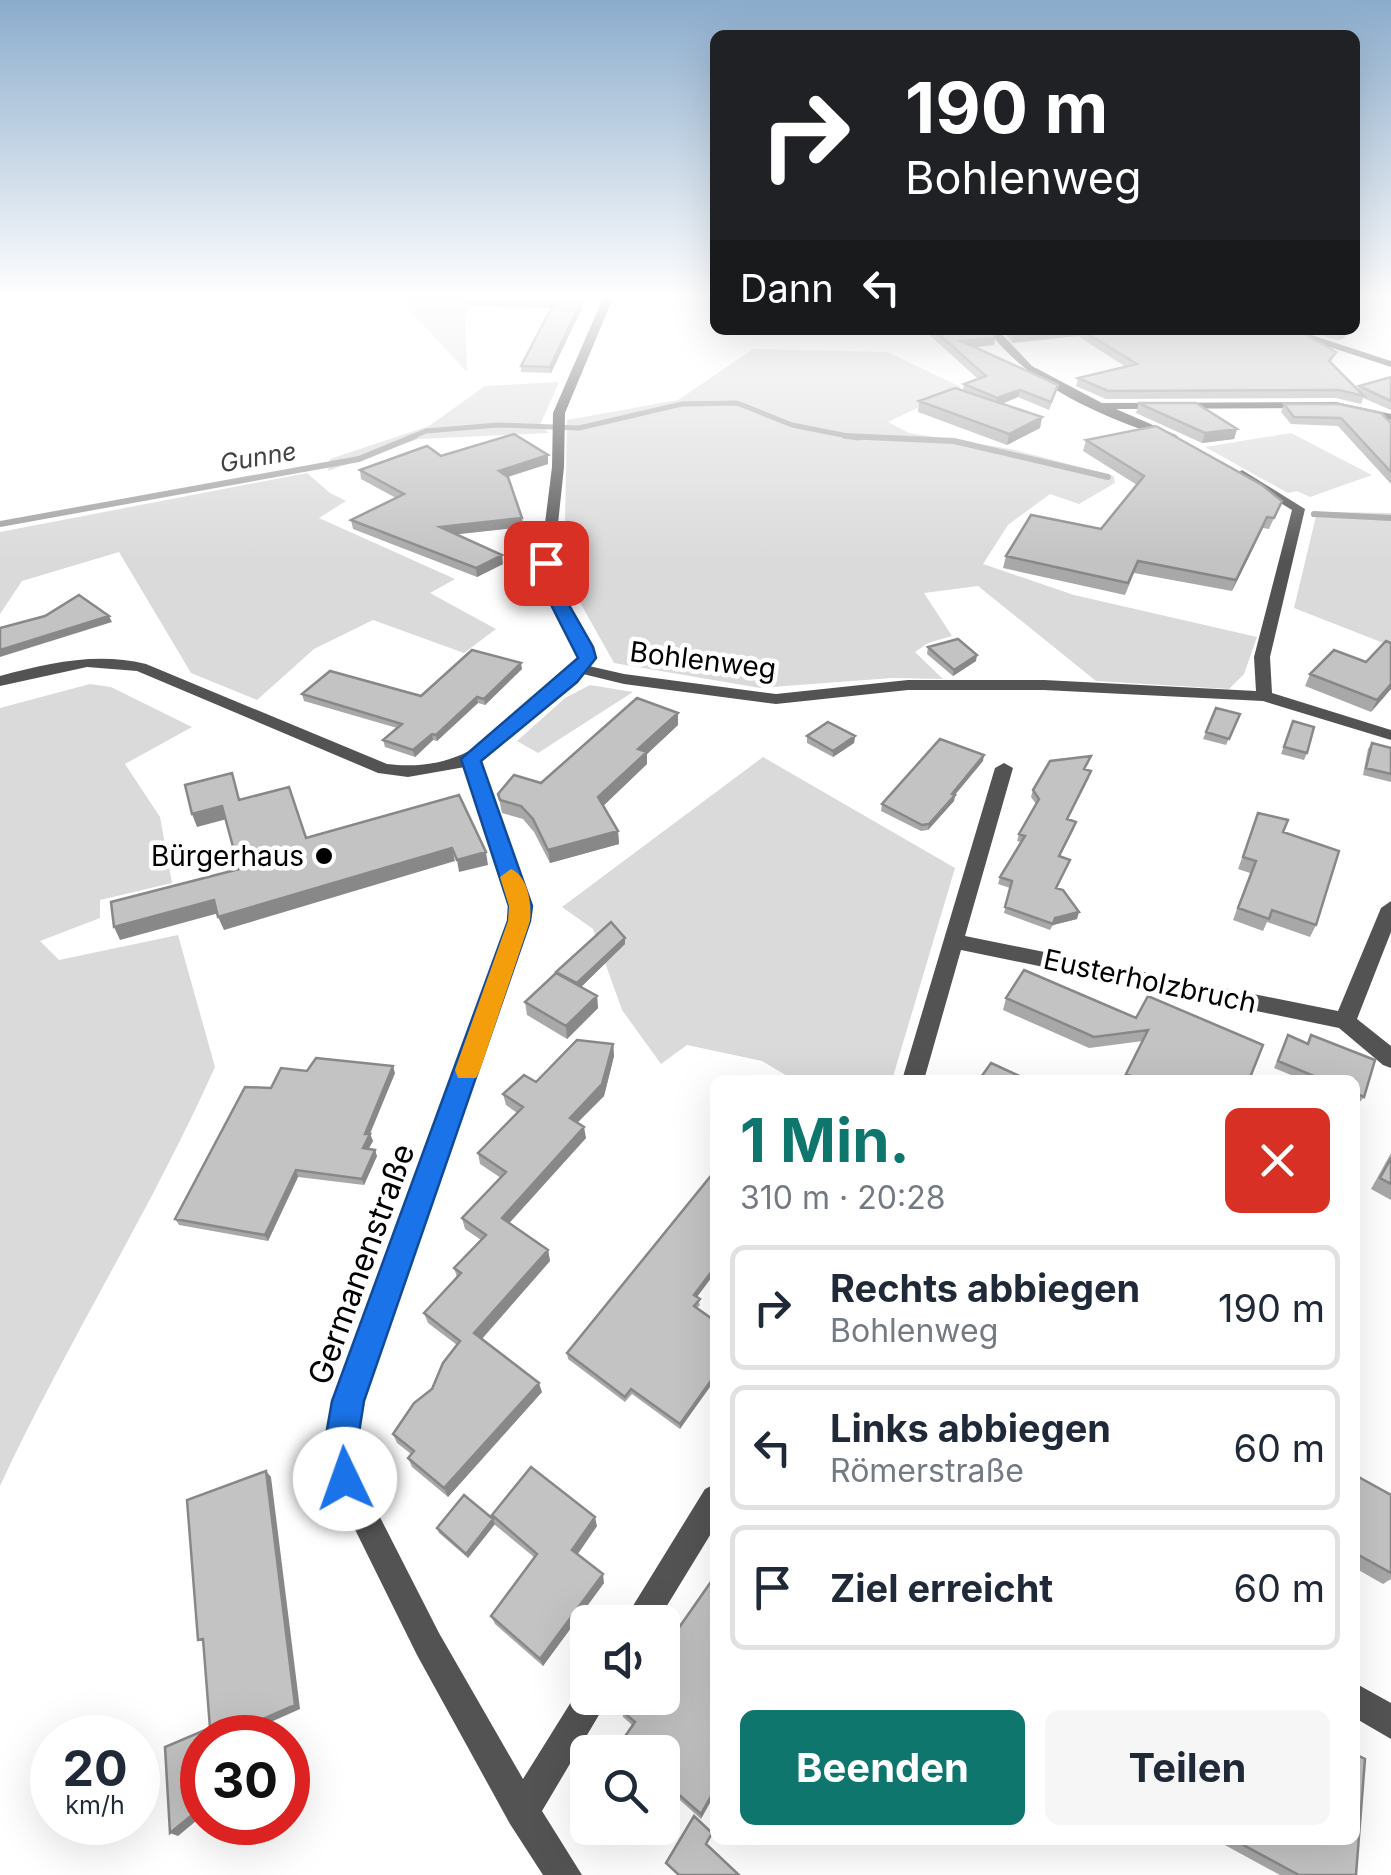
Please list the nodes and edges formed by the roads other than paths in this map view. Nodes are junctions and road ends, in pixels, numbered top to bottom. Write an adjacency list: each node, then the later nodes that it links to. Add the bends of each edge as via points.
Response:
1 (574, 386): 7 (street, via 557,428 546,570 585,647)
2 (1056, 386): 3 (street)
3 (1103, 406): 4 (street, via 1336,406); 5 (street)
4 (1391, 417)
5 (1179, 440)
6 (1226, 465): 9 (street, via 1299,509 1262,657)
7 (580, 669): 9 (street, Bohlenweg, via 776,698 908,685); 11 (street)
8 (0, 681): 11 (street, via 72,662 116,661 384,769 420,772)
9 (1264, 696): 10 (street, Bohlenweg)
10 (1391, 736)
11 (470, 759): 23 (street, Germanenstraße, via 520,906 519,921 348,1401 338,1458 428,1644)
12 (1004, 768): 14 (street)
13 (1391, 908): 15 (street)
14 (956, 941): 15 (street, Eusterholzbruch); 17 (street)
15 (1345, 1022): 16 (street)
16 (1391, 1059)
17 (914, 1075)
18 (710, 1507): 19 (street)
19 (650, 1605)
20 (1360, 1702): 22 (street)
21 (582, 1715): 23 (street)
22 (1391, 1722)
23 (522, 1812): 24 (street, Germanenstraße)
24 (564, 1875)

